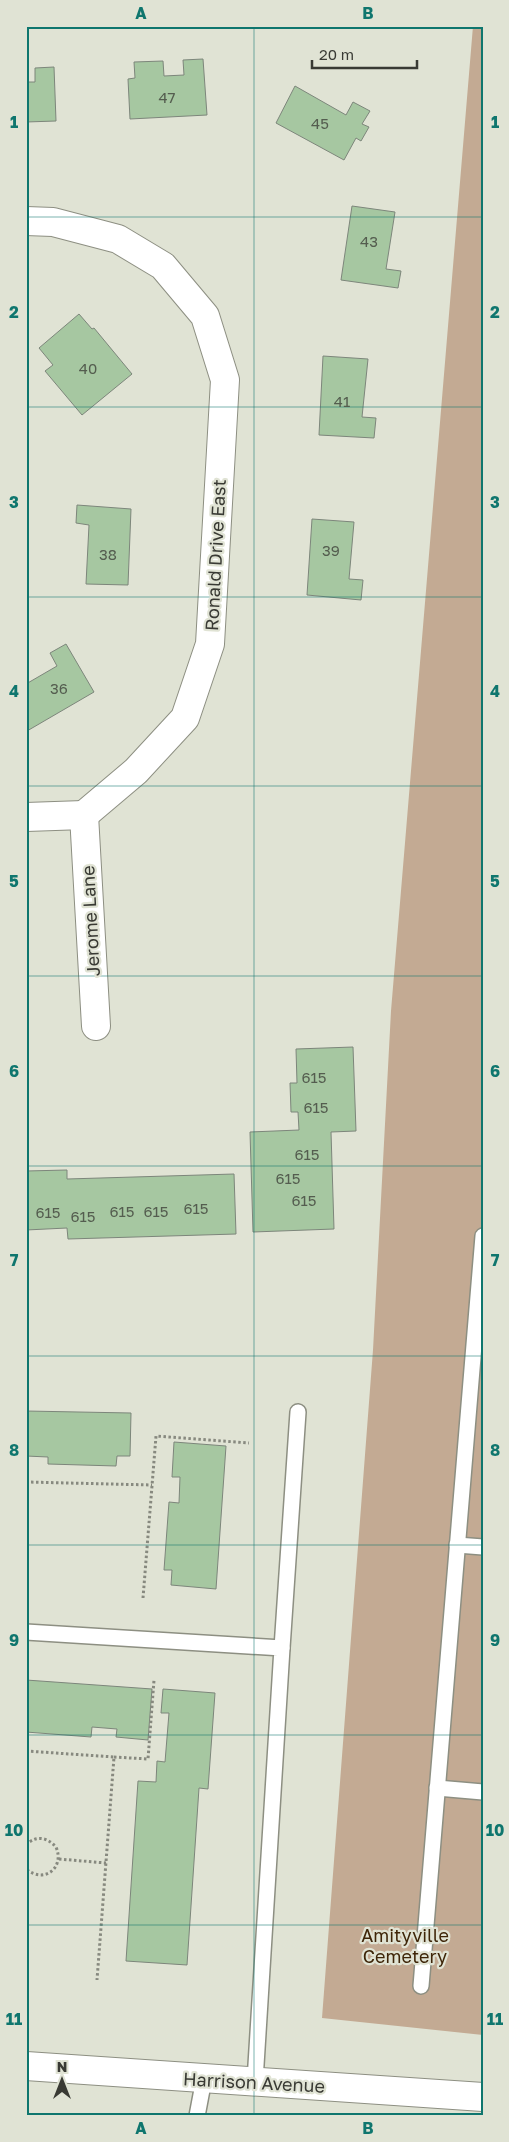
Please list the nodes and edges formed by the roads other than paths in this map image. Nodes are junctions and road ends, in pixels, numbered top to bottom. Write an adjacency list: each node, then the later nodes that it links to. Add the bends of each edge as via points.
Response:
1 (26, 221): 2 (street, Ronald Drive East, via 53,222 118,239 163,266 205,316 225,380 210,644 185,718 136,771)
2 (84, 815): 3 (street); 4 (street, Jerome Lane)
3 (26, 817)
4 (96, 1026)
5 (483, 1236): 6 (lane)
6 (480, 1301): 8 (lane)
7 (298, 1412): 11 (lane)
8 (457, 1545): 9 (lane); 12 (lane)
9 (483, 1547)
10 (26, 1632): 11 (lane)
11 (282, 1648): 17 (lane)
12 (437, 1788): 13 (lane); 14 (lane)
13 (483, 1792)
14 (421, 1986)
15 (26, 2066): 16 (street, Harrison Avenue)
16 (204, 2080): 17 (street, Harrison Avenue); 19 (lane)
17 (255, 2081): 18 (street, Harrison Avenue)
18 (483, 2097)
19 (197, 2116)

